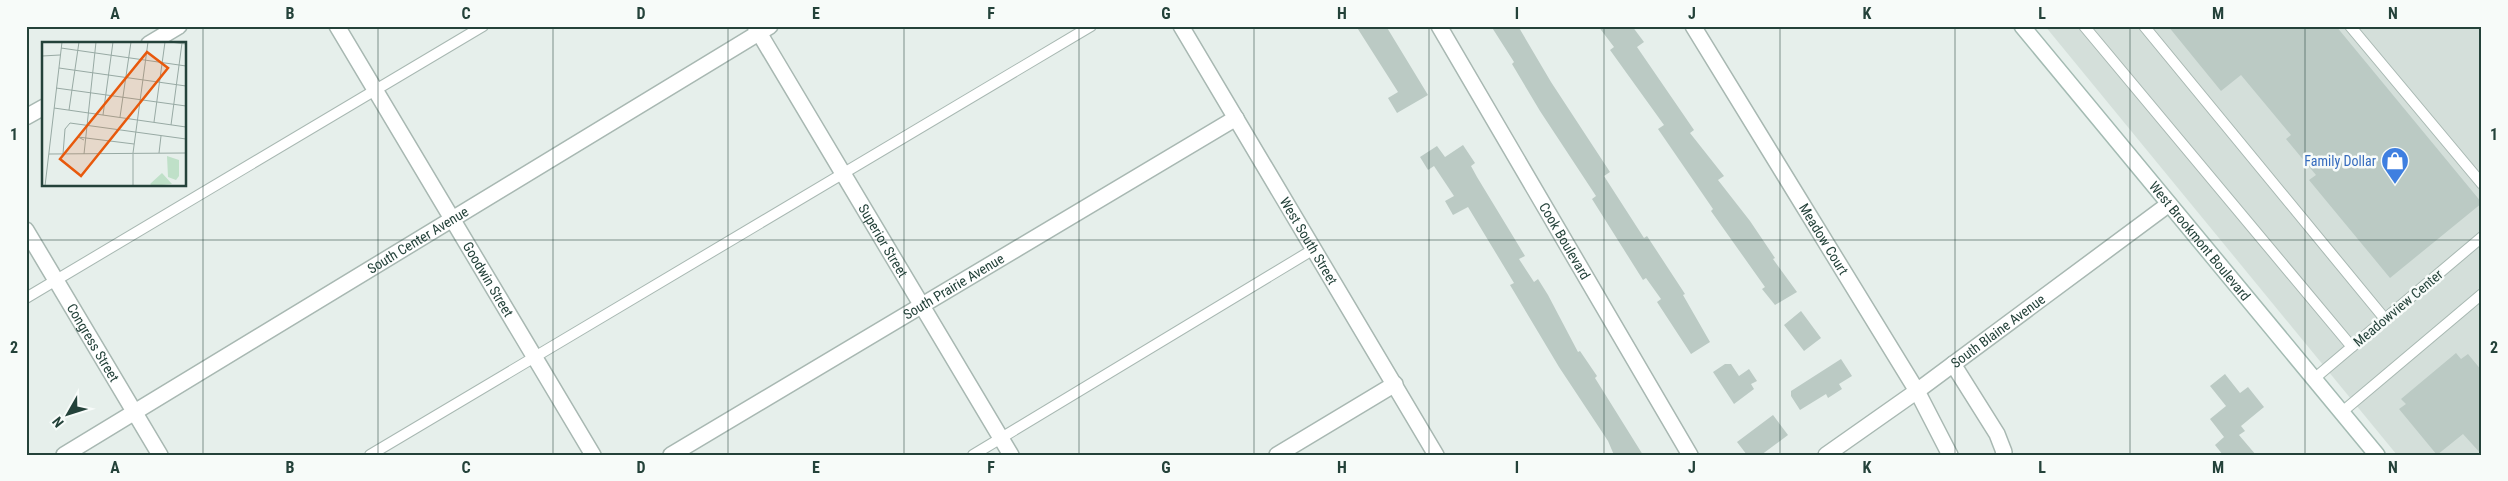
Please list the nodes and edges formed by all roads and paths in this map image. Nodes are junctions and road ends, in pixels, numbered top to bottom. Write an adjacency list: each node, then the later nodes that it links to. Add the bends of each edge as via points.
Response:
1 (179, 26): 13 (street)
2 (337, 26): 14 (street, Goodwin Street)
3 (482, 26): 14 (lane)
4 (1091, 26): 18 (lane)
5 (1181, 26): 17 (street, West South Street)
6 (1439, 26): 48 (street, Cook Boulevard)
7 (1693, 26): 35 (street, Meadow Court)
8 (2022, 26): 20 (street, West Brookmont Boulevard)
9 (2084, 26): 30 (lane)
10 (2144, 26): 29 (lane)
11 (2350, 26): 19 (lane)
12 (762, 28): 18 (street, Superior Street); 21 (street, South Center Avenue)
13 (152, 42)
14 (375, 90): 21 (street, Goodwin Street); 25 (lane)
15 (42, 108): 16 (street)
16 (26, 117)
17 (1236, 118): 24 (street, West South Street); 28 (street, South Prairie Avenue)
18 (843, 174): 28 (street, Superior Street); 31 (lane)
19 (2482, 184)
20 (2170, 204): 32 (street, South Blaine Avenue); 33 (street, West Brookmont Boulevard)
21 (452, 219): 31 (street, Goodwin Street); 36 (street, South Center Avenue)
22 (26, 230): 25 (street, Congress Street)
23 (2482, 237): 29 (lane, Meadowview Center)
24 (1314, 249): 34 (street, West South Street); 38 (lane)
25 (56, 280): 27 (lane); 36 (street, Congress Street)
26 (2482, 294): 37 (lane)
27 (26, 298)
28 (922, 305): 38 (street, Superior Street); 43 (street, South Prairie Avenue)
29 (2385, 319): 30 (lane, Meadowview Center)
30 (2352, 347): 33 (lane, Meadowview Center)
31 (534, 357): 41 (lane); 42 (street, Goodwin Street)
32 (1953, 364): 35 (street, South Blaine Avenue); 51 (street, via 1997,434)
33 (2315, 378): 37 (street, West Brookmont Boulevard)
34 (1394, 384): 46 (street); 47 (street, West South Street)
35 (1917, 391): 49 (street, South Blaine Avenue); 50 (street, Meadow Court)
36 (135, 412): 39 (street, South Center Avenue); 40 (street, Congress Street)
37 (2342, 412): 52 (street, West Brookmont Boulevard)
38 (1001, 438): 44 (lane); 45 (street, Superior Street)
39 (64, 455)
40 (160, 455)
41 (370, 455)
42 (593, 455)
43 (671, 455)
44 (973, 455)
45 (1011, 455)
46 (1277, 455)
47 (1436, 455)
48 (1690, 455)
49 (1826, 455)
50 (1950, 455)
51 (2003, 455)
52 (2377, 455)

